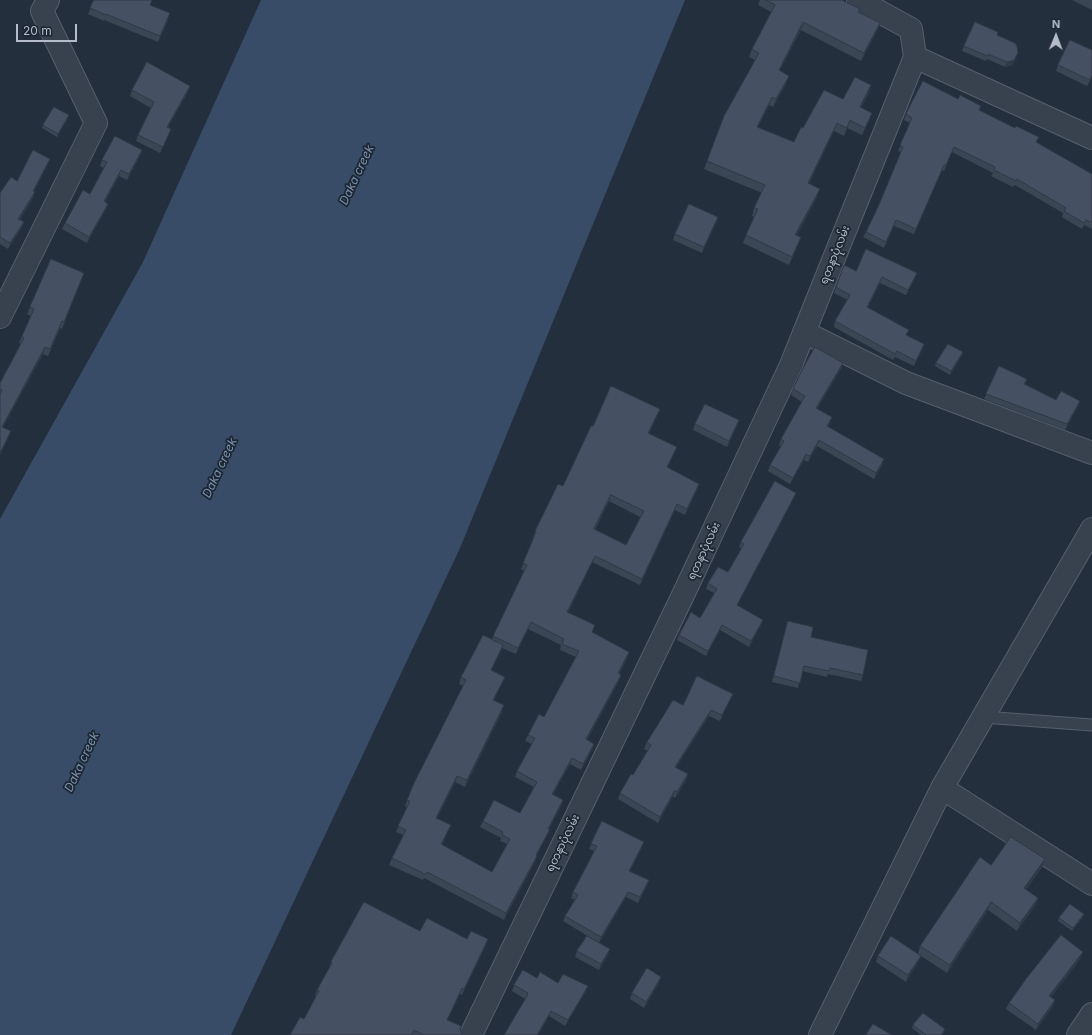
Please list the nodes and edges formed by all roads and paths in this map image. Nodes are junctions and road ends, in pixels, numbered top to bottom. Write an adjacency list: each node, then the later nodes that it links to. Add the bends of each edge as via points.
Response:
1 (48, 0): 5 (street, via 42,10 96,123)
2 (858, 0): 3 (street, via 912,29)
3 (915, 57): 4 (street); 6 (street, ရတနာပုံလမ်း)
4 (1092, 138)
5 (0, 317)
6 (804, 332): 7 (street, via 906,383); 14 (street, ရတနာပုံလမ်း, via 684,593)
7 (1092, 453)
8 (1092, 529): 9 (street)
9 (983, 717): 10 (lane); 11 (street)
10 (1092, 725)
11 (942, 788): 12 (street); 15 (street)
12 (1092, 884)
13 (1092, 1014): 16 (street)
14 (470, 1035)
15 (820, 1035)
16 (1078, 1035)

